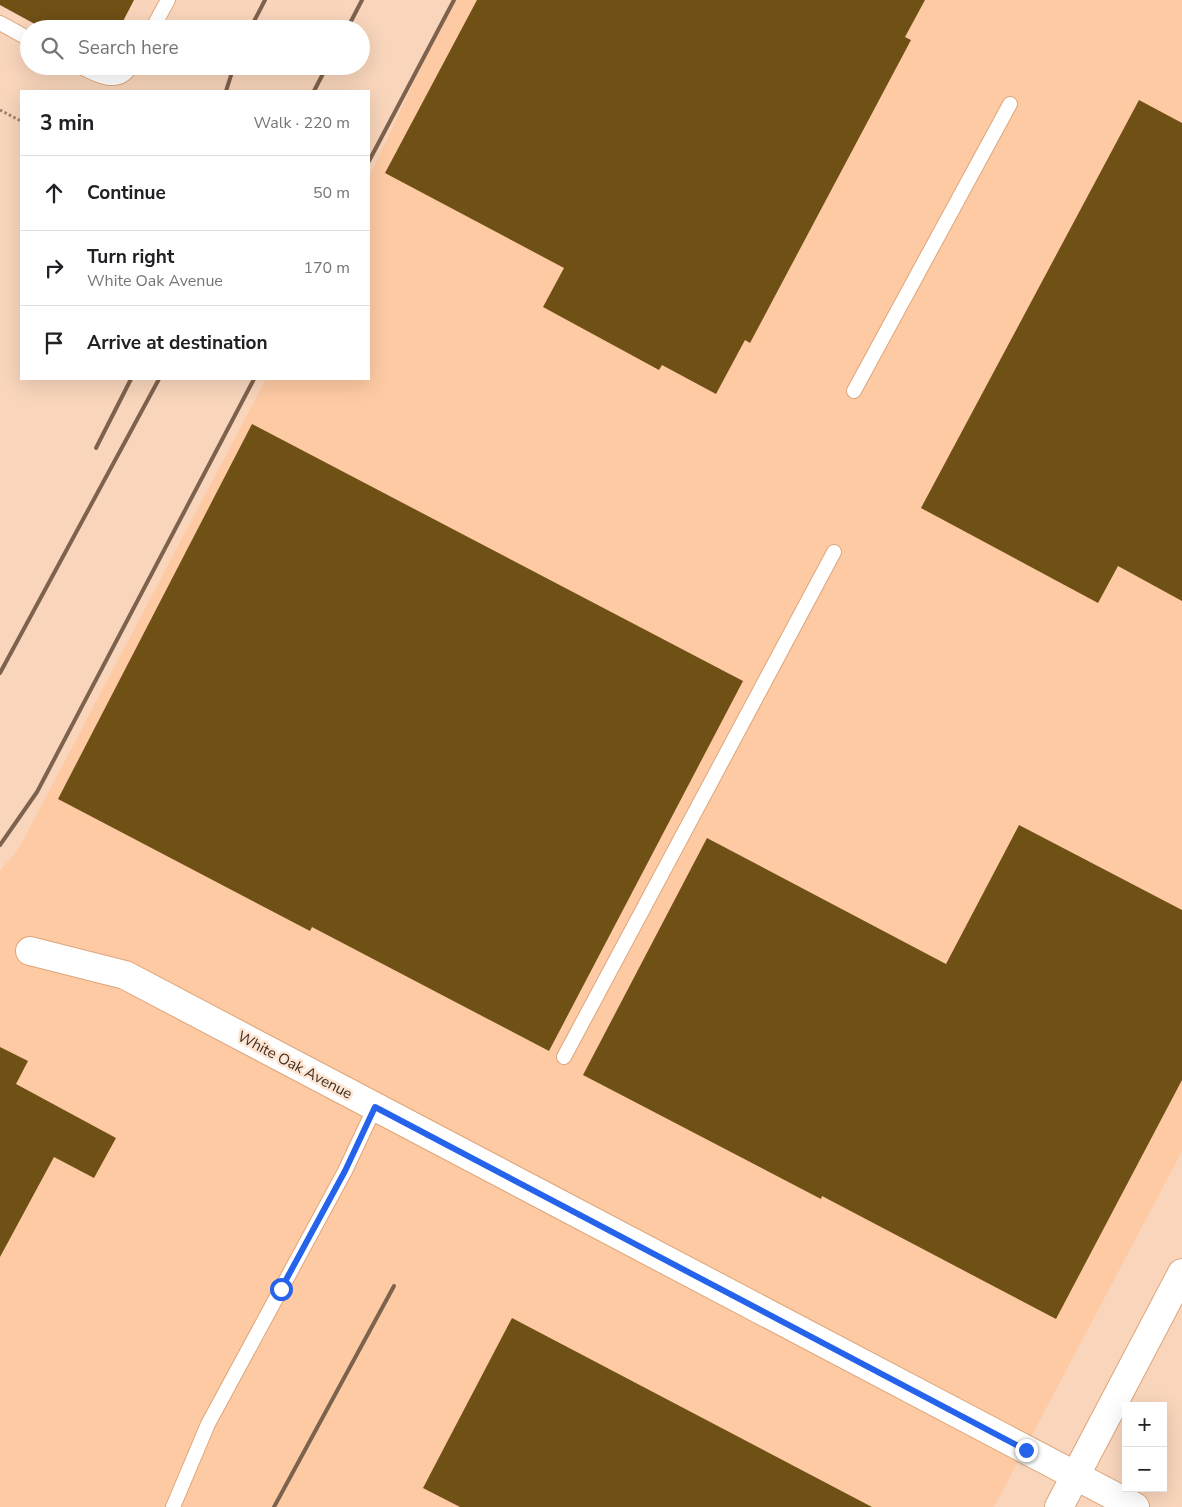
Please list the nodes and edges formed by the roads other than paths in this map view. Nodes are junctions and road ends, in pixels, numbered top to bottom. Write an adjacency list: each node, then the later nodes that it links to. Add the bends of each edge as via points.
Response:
1 (168, 0): 2 (lane)
2 (157, 20)
3 (0, 23): 4 (lane)
4 (20, 34)
5 (99, 75): 6 (lane, via 108,79)
6 (123, 75)
7 (1010, 104): 8 (lane)
8 (854, 391)
9 (834, 552): 11 (lane)
10 (30, 951): 12 (street, White Oak Avenue, via 125,975)
11 (564, 1057)
12 (375, 1107): 14 (street, White Oak Avenue); 15 (lane, via 345,1171 208,1424)
13 (1182, 1273): 14 (street)
14 (1076, 1476): 16 (street); 17 (street, White Oak Avenue)
15 (173, 1507)
16 (1059, 1507)
17 (1135, 1507)

